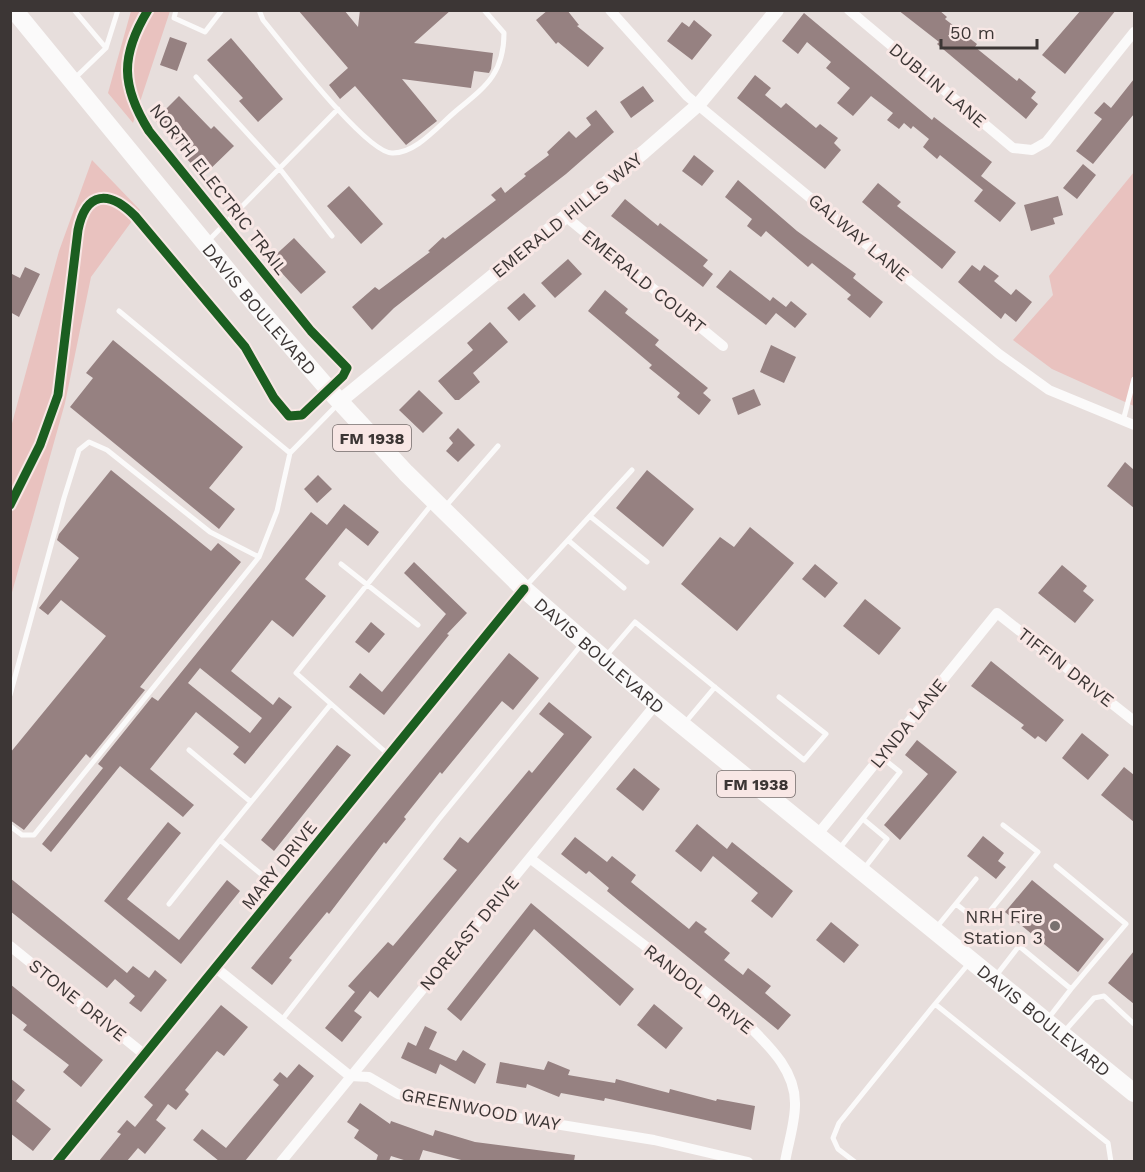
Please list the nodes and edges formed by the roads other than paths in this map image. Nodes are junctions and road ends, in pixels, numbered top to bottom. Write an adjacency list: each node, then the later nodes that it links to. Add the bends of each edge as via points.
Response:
1 (14, 10): 14 (main road, DAVIS BOULEVARD / FM 1938)
2 (74, 10): 12 (lane)
3 (118, 10): 12 (lane)
4 (176, 10): 5 (lane, via 174,18 205,32)
5 (222, 10)
6 (259, 10): 16 (lane, via 263,20)
7 (484, 10): 16 (lane, via 504,33 504,53 490,82 410,149 392,153 375,147)
8 (610, 10): 15 (street, GALWAY LANE, via 687,96)
9 (777, 10): 15 (street, EMERALD HILLS WAY)
10 (849, 10): 11 (street, DUBLIN LANE, via 1013,147 1032,150 1046,142)
11 (1134, 32)
12 (106, 48): 14 (lane)
13 (196, 77): 17 (lane)
14 (71, 82): 20 (main road, DAVIS BOULEVARD / FM 1938)
15 (699, 104): 18 (street, EMERALD HILLS WAY); 25 (street, GALWAY LANE, via 1018,369 1049,390)
16 (338, 110): 17 (lane)
17 (280, 169): 19 (lane); 20 (lane)
18 (566, 216): 22 (street, EMERALD COURT); 24 (street, EMERALD HILLS WAY)
19 (332, 236)
20 (205, 244): 24 (main road, DAVIS BOULEVARD / FM 1938)
21 (119, 311): 28 (lane)
22 (723, 345)
23 (1134, 379): 25 (lane)
24 (339, 402): 28 (lane); 30 (main road, DAVIS BOULEVARD / FM 1938)
25 (1123, 421): 26 (street, GALWAY LANE)
26 (1134, 425)
27 (498, 446): 30 (lane)
28 (290, 453): 33 (lane, via 277,511)
29 (632, 470): 31 (lane)
30 (439, 505): 36 (lane); 38 (main road, DAVIS BOULEVARD / FM 1938)
31 (591, 516): 32 (lane); 34 (lane)
32 (569, 541): 37 (lane); 38 (lane)
33 (259, 556): 44 (lane, via 210,532 107,450 89,442 79,450 64,498); 56 (lane, via 34,835 22,835)
34 (646, 562)
35 (341, 564): 36 (lane)
36 (368, 585): 40 (lane); 46 (lane, via 296,673)
37 (624, 588)
38 (524, 589): 41 (main road, DAVIS BOULEVARD / FM 1938); 51 (street, MARY DRIVE)
39 (998, 613): 48 (street, TIFFIN DRIVE); 52 (street, LYNDA LANE)
40 (418, 625)
41 (583, 643): 42 (main road, DAVIS BOULEVARD / FM 1938); 74 (lane)
42 (603, 660): 43 (lane, via 635,622); 47 (main road, DAVIS BOULEVARD / FM 1938)
43 (715, 687): 45 (lane, via 804,760 826,734); 49 (lane)
44 (10, 695)
45 (779, 697)
46 (331, 704): 51 (lane); 53 (lane)
47 (656, 704): 49 (main road, DAVIS BOULEVARD / FM 1938); 60 (street, NOREAST DRIVE)
48 (1134, 721)
49 (683, 725): 57 (main road, DAVIS BOULEVARD / FM 1938)
50 (189, 750): 53 (lane)
51 (390, 756): 64 (street, MARY DRIVE)
52 (880, 756): 54 (lane, via 900,772); 57 (street, LYNDA LANE)
53 (251, 802): 58 (lane)
54 (863, 819): 59 (lane); 62 (lane, via 887,839)
55 (1003, 825): 66 (lane, via 1038,852 980,923)
56 (10, 826)
57 (818, 834): 59 (main road, DAVIS BOULEVARD / FM 1938)
58 (220, 840): 64 (lane); 65 (lane)
59 (838, 850): 62 (main road, DAVIS BOULEVARD / FM 1938)
60 (531, 859): 79 (street, NOREAST DRIVE); 84 (street, RANDOL DRIVE, via 745,1022 769,1046 784,1066 795,1105)
61 (1056, 866): 72 (lane, via 1126,924)
62 (863, 870): 67 (main road, DAVIS BOULEVARD / FM 1938)
63 (976, 879): 66 (lane)
64 (280, 890): 70 (street, MARY DRIVE)
65 (169, 904)
66 (956, 904): 67 (lane)
67 (935, 930): 69 (main road, DAVIS BOULEVARD / FM 1938)
68 (10, 946): 78 (street, STONE DRIVE)
69 (972, 960): 71 (main road, DAVIS BOULEVARD / FM 1938); 73 (lane)
70 (216, 968): 74 (street, GREENWOOD WAY); 78 (street, MARY DRIVE)
71 (994, 978): 72 (lane, via 1019,946); 75 (main road, DAVIS BOULEVARD / FM 1938)
72 (1071, 989): 75 (lane)
73 (935, 1004): 85 (lane, via 840,1123 833,1138 838,1149); 86 (lane, via 1108,1143)
74 (281, 1021): 79 (street, GREENWOOD WAY)
75 (1046, 1021): 77 (main road, DAVIS BOULEVARD / FM 1938)
76 (1134, 1024): 77 (lane, via 1104,996 1094,998)
77 (1062, 1034): 80 (main road, DAVIS BOULEVARD / FM 1938)
78 (145, 1055): 81 (street, MARY DRIVE)
79 (351, 1076): 82 (street, NOREAST DRIVE); 83 (street, GREENWOOD WAY, via 369,1077 398,1094 469,1110 654,1140)
80 (1134, 1093)
81 (57, 1161)
82 (281, 1161)
83 (748, 1161)
84 (785, 1161)
85 (855, 1161)
86 (1111, 1161)

